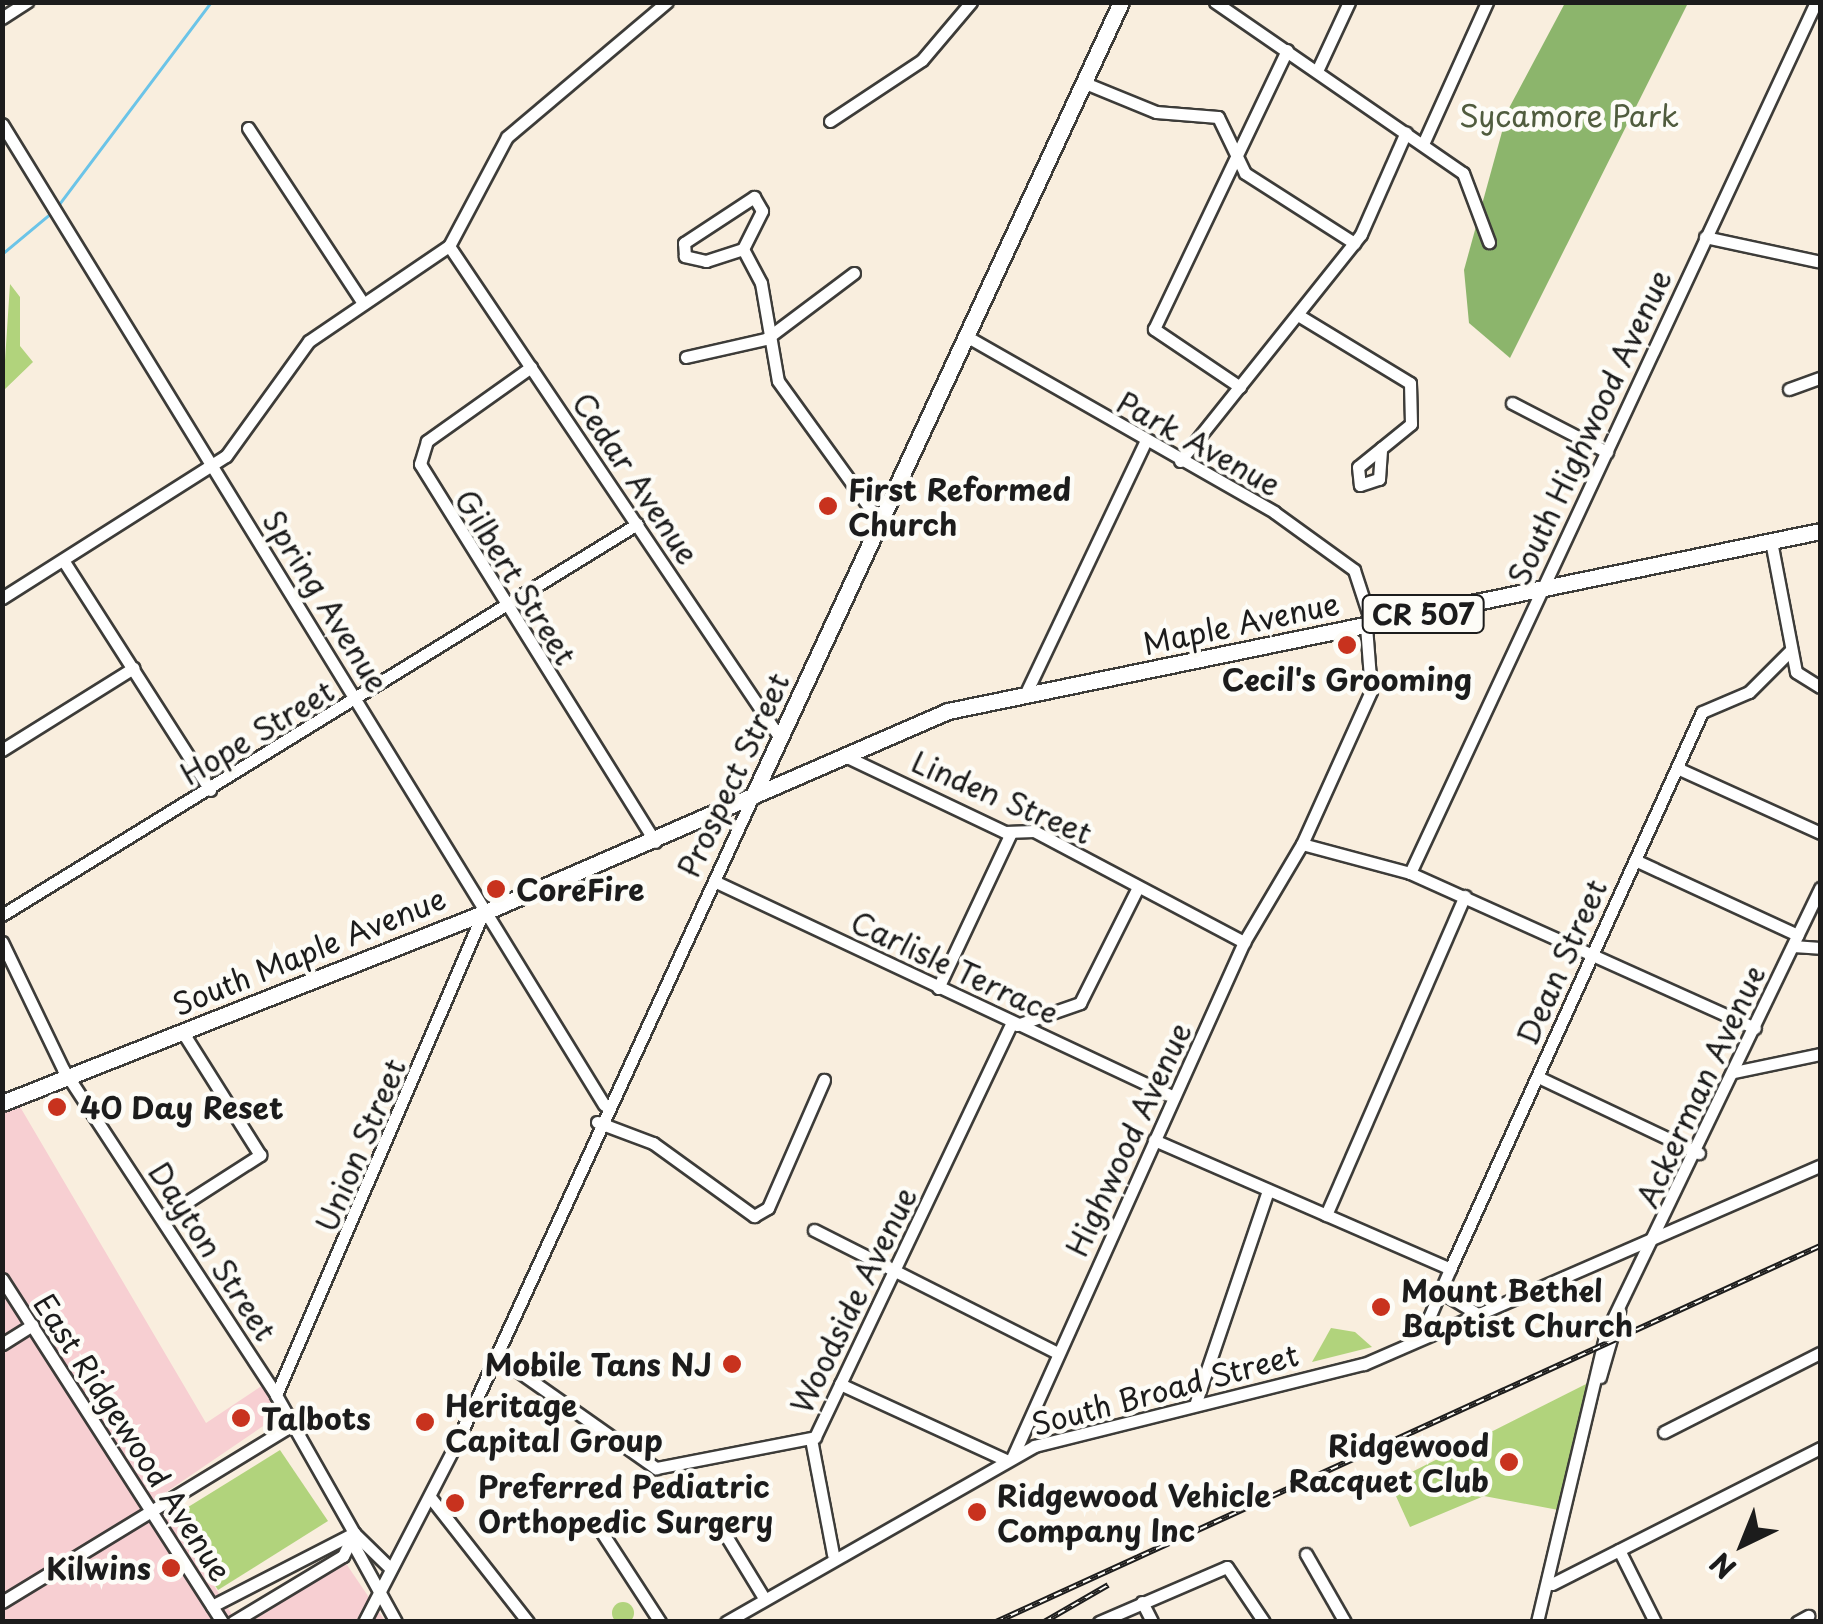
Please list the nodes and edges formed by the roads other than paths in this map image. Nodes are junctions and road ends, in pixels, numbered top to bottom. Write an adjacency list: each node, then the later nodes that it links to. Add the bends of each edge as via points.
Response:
1 (27, 2): 9 (street)
2 (667, 2): 22 (street, via 507,137)
3 (971, 2): 13 (street, via 922,60)
4 (1121, 2): 12 (main road, Prospect Street)
5 (1215, 2): 10 (street)
6 (1349, 2): 11 (street)
7 (1487, 2): 17 (street)
8 (1816, 2): 19 (street, South Highwood Avenue)
9 (2, 18)
10 (1287, 50): 11 (street); 18 (street)
11 (1317, 71): 16 (street)
12 (1085, 84): 18 (street, via 1156,112 1211,114 1228,130); 28 (main road, Prospect Street)
13 (830, 120)
14 (2, 124): 40 (street, Spring Avenue)
15 (248, 128): 26 (street)
16 (1406, 132): 17 (street); 21 (street)
17 (1423, 144): 20 (street, via 1469,180)
18 (1233, 158): 21 (street); 33 (street, via 1154,329)
19 (1705, 237): 24 (street); 38 (street, South Highwood Avenue)
20 (1489, 242)
21 (1354, 243): 27 (street)
22 (449, 246): 26 (street); 31 (street, Cedar Avenue)
23 (742, 248): 23 (street, via 706,261 689,259 683,246 754,197 763,207); 29 (street, via 762,283)
24 (1817, 261)
25 (854, 273): 29 (street)
26 (363, 303): 40 (street, via 309,341 252,428)
27 (1298, 315): 33 (street); 37 (street, via 1410,383 1415,416)
28 (966, 336): 36 (street, Park Avenue); 41 (main road, Prospect Street)
29 (766, 339): 30 (street); 41 (street, via 778,381)
30 (686, 357)
31 (530, 367): 42 (street, Cedar Avenue); 48 (street, Gilbert Street, via 433,436 420,456)
32 (1820, 378): 34 (street)
33 (1240, 388): 39 (street)
34 (1789, 389)
35 (1512, 402): 38 (street)
36 (1144, 442): 39 (street, Park Avenue); 53 (street)
37 (1381, 448)
38 (1607, 452): 46 (street, South Highwood Avenue)
39 (1180, 461): 49 (street, Park Avenue, via 1354,570)
40 (213, 465): 45 (street); 54 (street, Spring Avenue)
41 (879, 521): 55 (main road, Prospect Street)
42 (637, 524): 48 (street, Hope Street); 55 (street, Cedar Avenue)
43 (1820, 531): 44 (main road, Maple Avenue / CR 507)
44 (1771, 541): 46 (main road, Maple Avenue / CR 507); 50 (street)
45 (63, 560): 47 (street); 51 (street)
46 (1542, 590): 49 (main road, Maple Avenue / CR 507); 66 (street, South Highwood Avenue)
47 (2, 598)
48 (505, 610): 54 (street, Hope Street); 63 (street, Gilbert Street)
49 (1369, 626): 53 (main road, Maple Avenue / CR 507); 64 (street, Highwood Avenue, via 1371,691)
50 (1790, 651): 52 (street, via 1796,672); 58 (street, Dean Street, via 1749,692 1702,712)
51 (133, 668): 56 (street); 59 (street)
52 (1820, 687)
53 (1025, 695): 57 (main road, South Maple Avenue / CR 507, via 948,710)
54 (358, 700): 59 (street, Hope Street); 71 (street, Spring Avenue)
55 (780, 738): 60 (main road, Prospect Street)
56 (2, 750)
57 (845, 756): 60 (main road, South Maple Avenue / CR 507); 61 (street, Linden Street)
58 (1677, 768): 62 (street); 65 (street, Dean Street)
59 (210, 790): 72 (street, Hope Street)
60 (752, 796): 63 (main road, South Maple Avenue / CR 507); 67 (street, Prospect Street)
61 (1010, 833): 68 (street, Linden Street, via 1034,831); 78 (street)
62 (1820, 834)
63 (655, 842): 71 (main road, South Maple Avenue / CR 507)
64 (1299, 846): 66 (street); 75 (street, Highwood Avenue)
65 (1635, 860): 73 (street); 77 (street, Dean Street)
66 (1410, 873): 70 (street)
67 (714, 881): 78 (street, Carlisle Terrace); 89 (street, Prospect Street)
68 (1138, 887): 75 (street, Linden Street); 79 (street, via 1080,1003)
69 (1820, 888): 73 (street, Ackerman Avenue)
70 (1465, 896): 77 (street); 95 (street)
71 (483, 913): 81 (main road, South Maple Avenue / CR 507); 89 (street, Spring Avenue); 113 (street, Union Street)
72 (2, 914)
73 (1795, 941): 76 (street); 80 (street, Ackerman Avenue)
74 (2, 942): 84 (street, Dayton Street)
75 (1244, 942): 87 (street, Highwood Avenue)
76 (1820, 948)
77 (1590, 952): 80 (street); 85 (street, Dean Street)
78 (938, 988): 79 (street, Carlisle Terrace)
79 (1015, 1024): 87 (street, Carlisle Terrace); 102 (street, Woodside Avenue)
80 (1754, 1028): 83 (street, Ackerman Avenue)
81 (182, 1031): 84 (main road, South Maple Avenue / CR 507); 96 (street, via 260,1155)
82 (1820, 1054): 83 (street)
83 (1734, 1072): 92 (street, Ackerman Avenue)
84 (68, 1076): 88 (main road, South Maple Avenue / CR 507); 96 (street, Dayton Street)
85 (1538, 1078): 92 (street); 100 (street, Dean Street)
86 (824, 1080): 90 (street, via 768,1208 754,1216 653,1144)
87 (1174, 1098): 91 (street, Highwood Avenue)
88 (2, 1104)
89 (604, 1106): 90 (street, Prospect Street)
90 (597, 1122): 111 (street, Prospect Street)
91 (1154, 1140): 94 (street); 109 (street, Highwood Avenue)
92 (1699, 1152): 97 (street, Ackerman Avenue)
93 (1820, 1166): 97 (street, South Broad Street)
94 (1268, 1192): 95 (street); 114 (street)
95 (1326, 1214): 100 (street)
96 (162, 1218): 113 (street, Dayton Street)
97 (1662, 1228): 99 (street, South Broad Street); 101 (street, Ackerman Avenue)
98 (814, 1230): 102 (street)
99 (1614, 1250): 101 (street); 105 (street, South Broad Street)
100 (1450, 1269): 104 (street, Dean Street)
101 (1635, 1270): 129 (street, Ackerman Avenue, via 1620,1302)
102 (892, 1274): 109 (street); 112 (street, Woodside Avenue)
103 (2, 1279): 106 (street, East Ridgewood Avenue)
104 (1441, 1292): 105 (street); 107 (street, Dean Street)
105 (1476, 1313): 107 (street, South Broad Street)
106 (32, 1325): 108 (street); 121 (street, East Ridgewood Avenue)
107 (1432, 1333): 114 (street, South Broad Street, via 1364,1364)
108 (2, 1344)
109 (1056, 1352): 119 (street, Highwood Avenue)
110 (1820, 1353): 116 (street)
111 (495, 1355): 117 (street, Woodside Avenue, via 656,1468); 120 (street, Prospect Street)
112 (840, 1384): 117 (street, Woodside Avenue); 119 (street)
113 (276, 1394): 115 (street, Dayton Street)
114 (1196, 1402): 119 (street, South Broad Street)
115 (289, 1426): 121 (street); 124 (street, Dayton Street)
116 (1664, 1432)
117 (811, 1439): 126 (street)
118 (1820, 1448): 125 (street)
119 (1009, 1458): 126 (street, South Broad Street)
120 (430, 1495): 128 (street, Prospect Street); 139 (street)
121 (152, 1511): 132 (street); 134 (street, East Ridgewood Avenue)
122 (717, 1520): 131 (street)
123 (597, 1525): 140 (street)
124 (354, 1533): 128 (street, Dayton Street); 130 (street, Dayton Street, via 352,1557); 134 (street); 136 (street, via 343,1556)
125 (1618, 1550): 129 (street); 147 (street)
126 (833, 1554): 131 (street, South Broad Street)
127 (1306, 1554): 145 (street)
128 (390, 1568): 130 (street, Prospect Street)
129 (1552, 1584): 146 (street, Ackerman Avenue)
130 (377, 1595): 137 (street, Prospect Street); 138 (street, Dayton Street)
131 (764, 1598): 141 (street, South Broad Street)
132 (2, 1602)
133 (1142, 1602): 142 (street); 143 (street); 144 (street, via 1227,1567)
134 (212, 1606): 135 (street, East Ridgewood Avenue)
135 (222, 1622)
136 (233, 1622)
137 (364, 1622)
138 (396, 1622)
139 (528, 1622)
140 (660, 1622)
141 (726, 1622)
142 (1098, 1622)
143 (1152, 1622)
144 (1264, 1622)
145 (1344, 1622)
146 (1536, 1622)
147 (1656, 1622)

